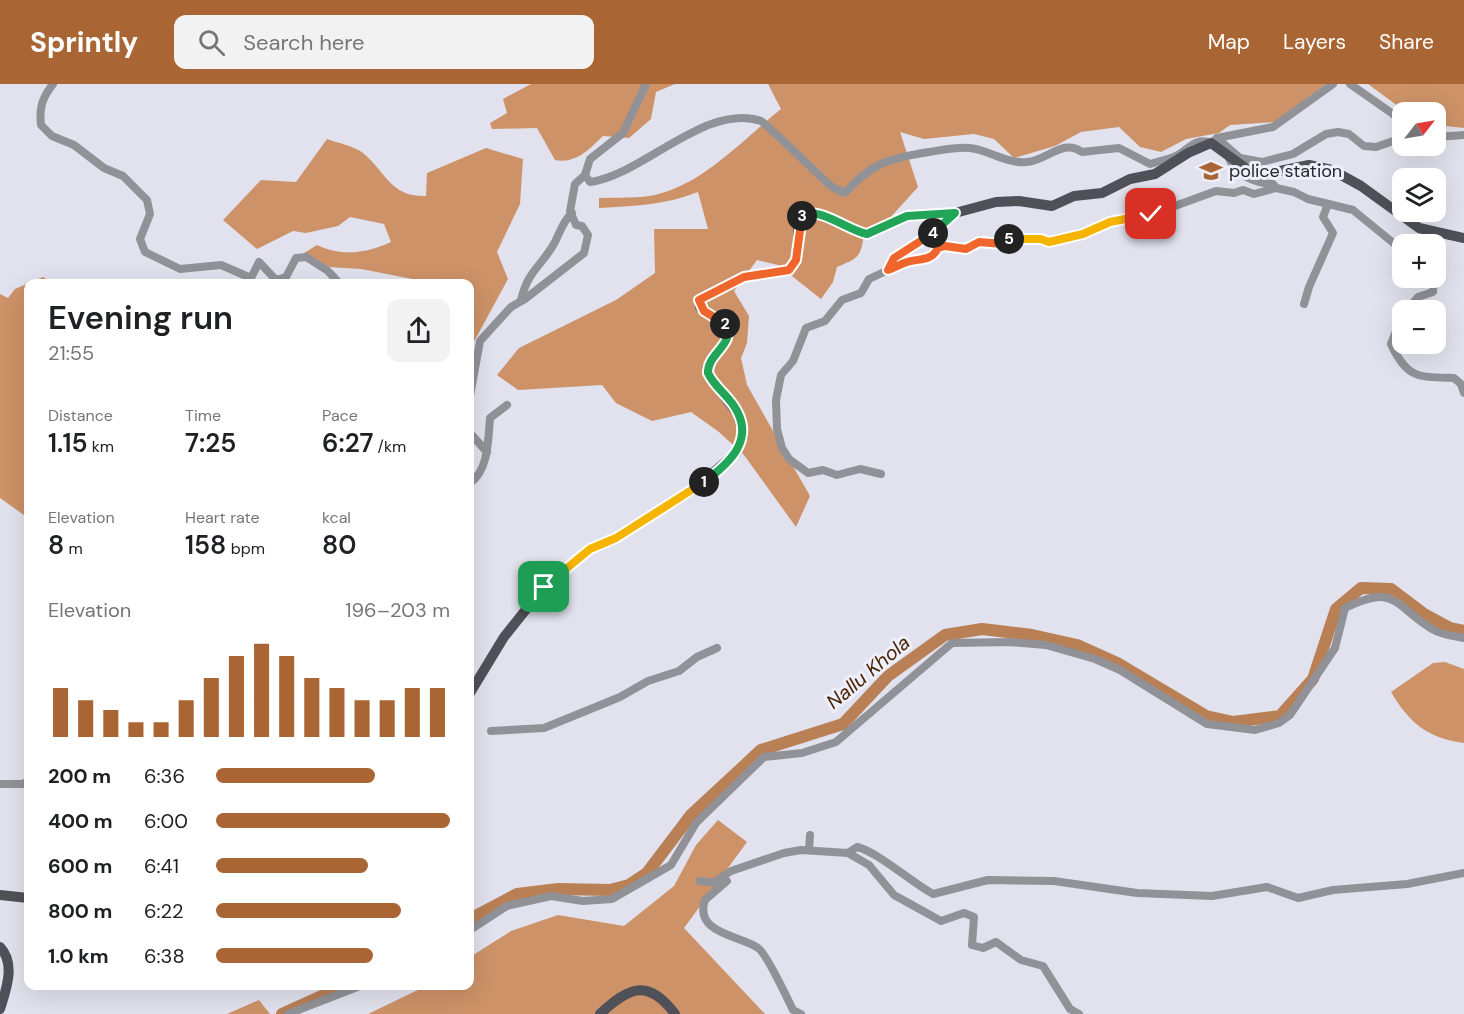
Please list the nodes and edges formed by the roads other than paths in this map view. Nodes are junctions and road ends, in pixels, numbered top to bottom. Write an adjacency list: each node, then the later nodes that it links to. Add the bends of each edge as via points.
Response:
1 (53, 84): 19 (street, via 39,109 41,125 52,136 123,176 147,200 150,214 140,239 145,252 180,270 221,265 250,278 259,262)
2 (646, 84): 11 (street, via 623,133 590,159)
3 (1333, 84): 8 (street, via 1273,127)
4 (1350, 84): 5 (street)
5 (1392, 113)
6 (1464, 135): 7 (street)
7 (1446, 136)
8 (1214, 141): 9 (street, via 1240,158 1262,162 1293,154 1326,134 1338,132 1349,134 1364,146); 10 (main road); 11 (street, via 1192,143 1177,155 1150,164 1119,148 1082,152 1065,147 1029,162 972,148 951,149 897,157 878,164 845,193 832,187 763,121 733,118 698,129 602,181 590,182); 15 (main road, via 1155,174 1102,193 1074,196 1052,206 1009,201)
9 (1392, 141)
10 (1228, 156): 12 (street, via 1232,166 1256,183 1273,184); 16 (main road, via 1257,173 1318,165 1344,175 1419,228)
11 (585, 175): 14 (street, via 574,183)
12 (1276, 188): 13 (street); 18 (street, via 1254,194 1243,190 1197,195 1142,218 1110,222 1049,242 1010,238 1003,244 979,242 966,249 945,246 925,260 911,260)
13 (1328, 204): 17 (street, via 1353,210); 25 (street, via 1323,217 1333,233)
14 (572, 213): 23 (street, via 530,274); 23 (street, via 576,225 582,226 588,235 584,254)
15 (955, 213): 18 (street, via 929,237 894,258); 36 (main road, via 907,216 867,234 820,215 804,213 796,260 789,270 753,274 701,297 700,307 722,321 729,332 708,373 738,414 743,436 736,453 693,490 616,538 590,549 544,587 504,637)
16 (1464, 238)
17 (1392, 241)
18 (888, 270): 32 (street, via 869,279 855,297 842,300 825,321 806,328 793,361 781,375 776,400 777,429 783,448 789,459 808,473 823,470 837,475 860,469)
19 (275, 279)
20 (279, 279): 21 (street, via 286,277 296,258 306,257)
21 (335, 279)
22 (1433, 288): 24 (street, via 1433,292)
23 (521, 300): 27 (street, via 480,341)
24 (1416, 300)
25 (1304, 304)
26 (1395, 354): 28 (street, via 1399,363 1417,377 1454,378)
27 (474, 374)
28 (1464, 393)
29 (507, 405): 31 (street, via 490,418)
30 (474, 437): 31 (street)
31 (487, 452): 33 (street)
32 (881, 474)
33 (474, 480)
34 (1464, 638): 48 (street, via 1434,631 1392,598 1377,595 1363,599 1346,608 1335,648 1290,715 1279,723 1255,730 1207,724 1120,670 1095,659 1036,644 952,644 836,742 802,753 764,757 696,823 671,864 612,899 583,901 551,896 507,906)
35 (717, 648): 37 (street, via 679,671 544,728)
36 (474, 686)
37 (491, 731)
38 (24, 783): 39 (street)
39 (0, 784)
40 (810, 835): 41 (street)
41 (809, 850): 42 (street); 43 (street, via 784,853)
42 (848, 853): 44 (street, via 857,847 868,850 933,894 988,880 1054,881 1137,893 1212,896 1267,887 1298,898); 56 (street, via 869,865 894,895 941,921 964,913 974,917 972,945 983,948 996,942 1021,960 1043,966 1070,1009)
43 (741, 869): 45 (street, via 713,883); 55 (street, via 705,900 705,915 716,930 759,948 793,1010)
44 (1464, 873)
45 (700, 881)
46 (0, 894): 47 (main road)
47 (24, 897)
48 (474, 927)
49 (0, 947): 51 (main road, via 9,968)
50 (350, 990): 52 (street)
51 (0, 1009)
52 (288, 1014)
53 (600, 1014): 54 (main road, via 621,995 635,990 651,991)
54 (675, 1014)
55 (801, 1014)
56 (1079, 1014)

